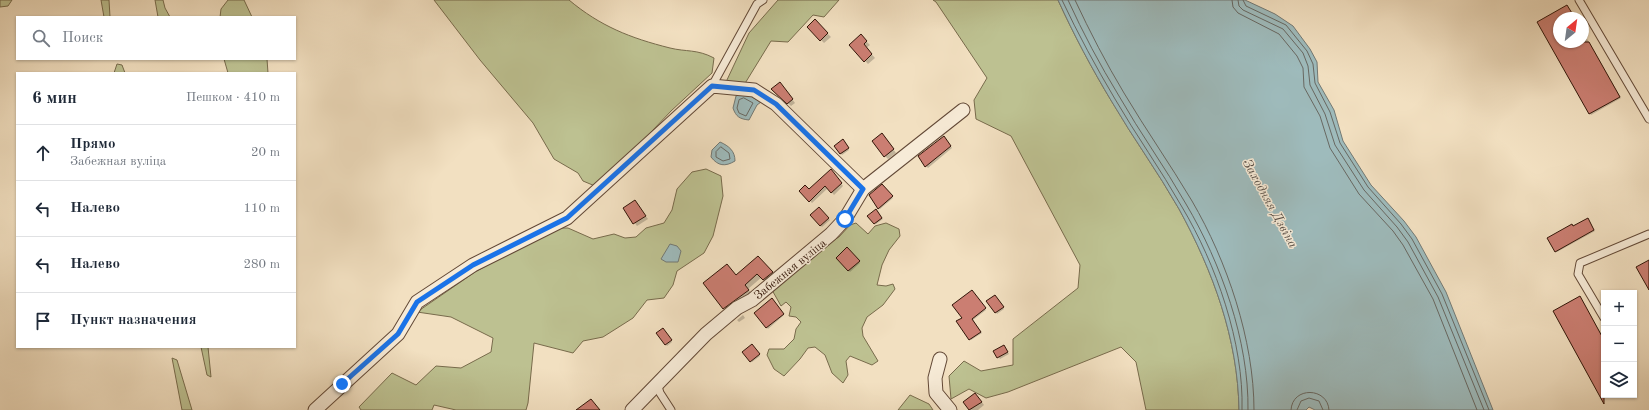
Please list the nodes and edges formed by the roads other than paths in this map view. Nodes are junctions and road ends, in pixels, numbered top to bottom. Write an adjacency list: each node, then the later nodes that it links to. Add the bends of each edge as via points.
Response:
1 (763, 0): 3 (lane, via 757,4)
2 (1579, 0): 5 (lane)
3 (712, 86): 6 (street, via 754,90 776,104); 11 (street, via 567,218 473,265 417,302 398,334)
4 (963, 110): 6 (street, Забежная вуліца)
5 (1649, 119)
6 (863, 189): 10 (street, Забежная вуліца, via 845,219 831,234 752,300 737,308 706,334)
7 (1649, 234): 8 (lane, via 1580,263 1578,274)
8 (1601, 313)
9 (940, 359): 14 (street, via 935,378 936,393)
10 (657, 383): 12 (street, Забежная вуліца); 13 (lane)
11 (315, 410)
12 (632, 410)
13 (671, 410)
14 (950, 410)

